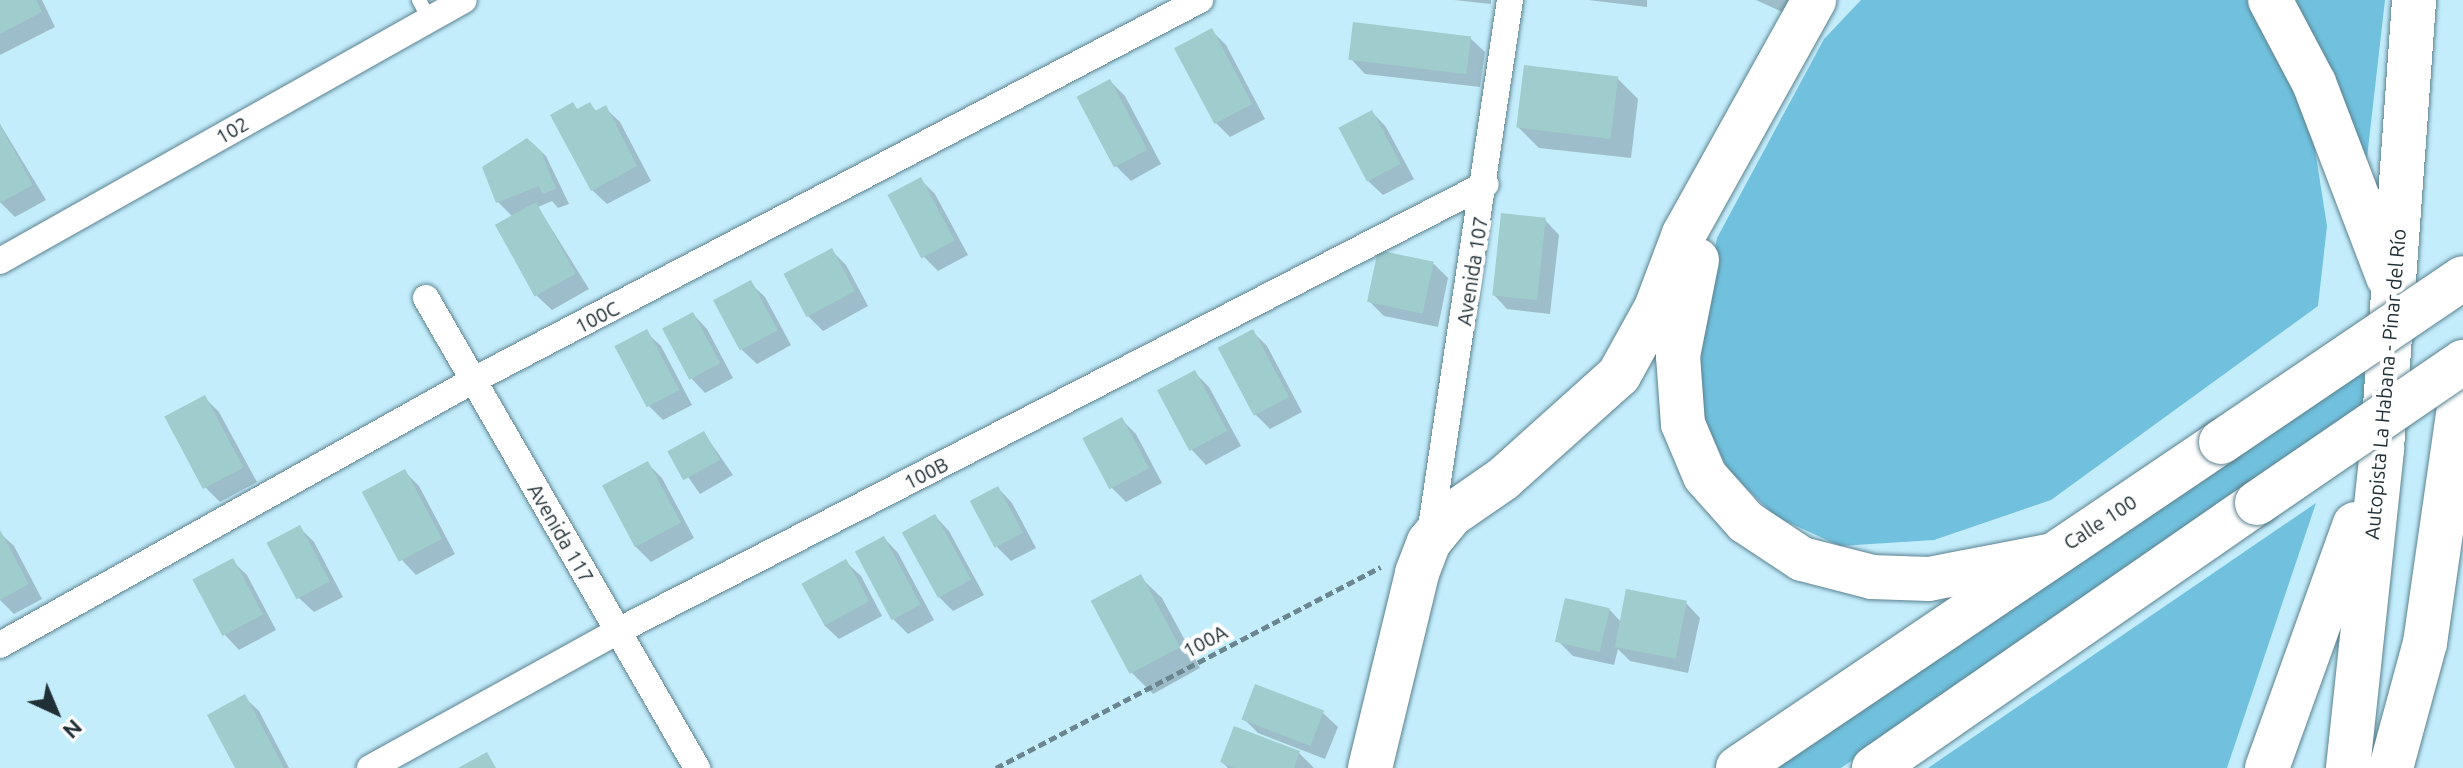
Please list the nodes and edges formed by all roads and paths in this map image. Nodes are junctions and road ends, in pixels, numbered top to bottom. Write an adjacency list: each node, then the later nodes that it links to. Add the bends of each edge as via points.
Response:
1 (464, 0): 8 (street, 102)
2 (1200, 0): 16 (street, 100C)
3 (1510, 0): 9 (street, Avenida 107)
4 (1814, 0): 18 (highway, via 1684,234 1656,308 1619,375 1503,479 1451,515)
5 (1840, 0): 20 (highway, via 1809,34 1702,238 1678,356 1683,424 1705,476 1746,522 1802,559 1872,577 1929,579)
6 (2270, 0): 12 (highway, via 2314,83)
7 (2414, 0): 12 (highway, Autopista La Habana - Pinar del Río)
8 (424, 10): 10 (street, 102)
9 (1486, 184): 18 (street, Avenida 107); 21 (street, 100B)
10 (0, 261)
11 (2463, 278): 20 (highway, Calle 100, bridge)
12 (2394, 295): 17 (highway, Autopista La Habana - Pinar del Río)
13 (426, 298): 16 (street, Avenida 117)
14 (2463, 362): 24 (highway, bridge)
15 (2463, 380): 22 (highway)
16 (472, 381): 21 (street, Avenida 117); 23 (street, 100C)
17 (2382, 437): 31 (highway, via 2335,586); 32 (highway, Autopista La Habana - Pinar del Río)
18 (1429, 542): 27 (path, 100A); 28 (highway)
19 (2463, 553): 22 (highway)
20 (2048, 556): 29 (highway, Calle 100)
21 (618, 631): 25 (street, 100B); 26 (street, Avenida 117)
22 (2425, 643): 33 (highway)
23 (0, 645)
24 (1896, 756): 30 (highway)
25 (370, 768)
26 (697, 768)
27 (996, 768)
28 (1370, 768)
29 (1738, 768)
30 (1874, 768)
31 (2267, 768)
32 (2348, 768)
33 (2391, 768)

